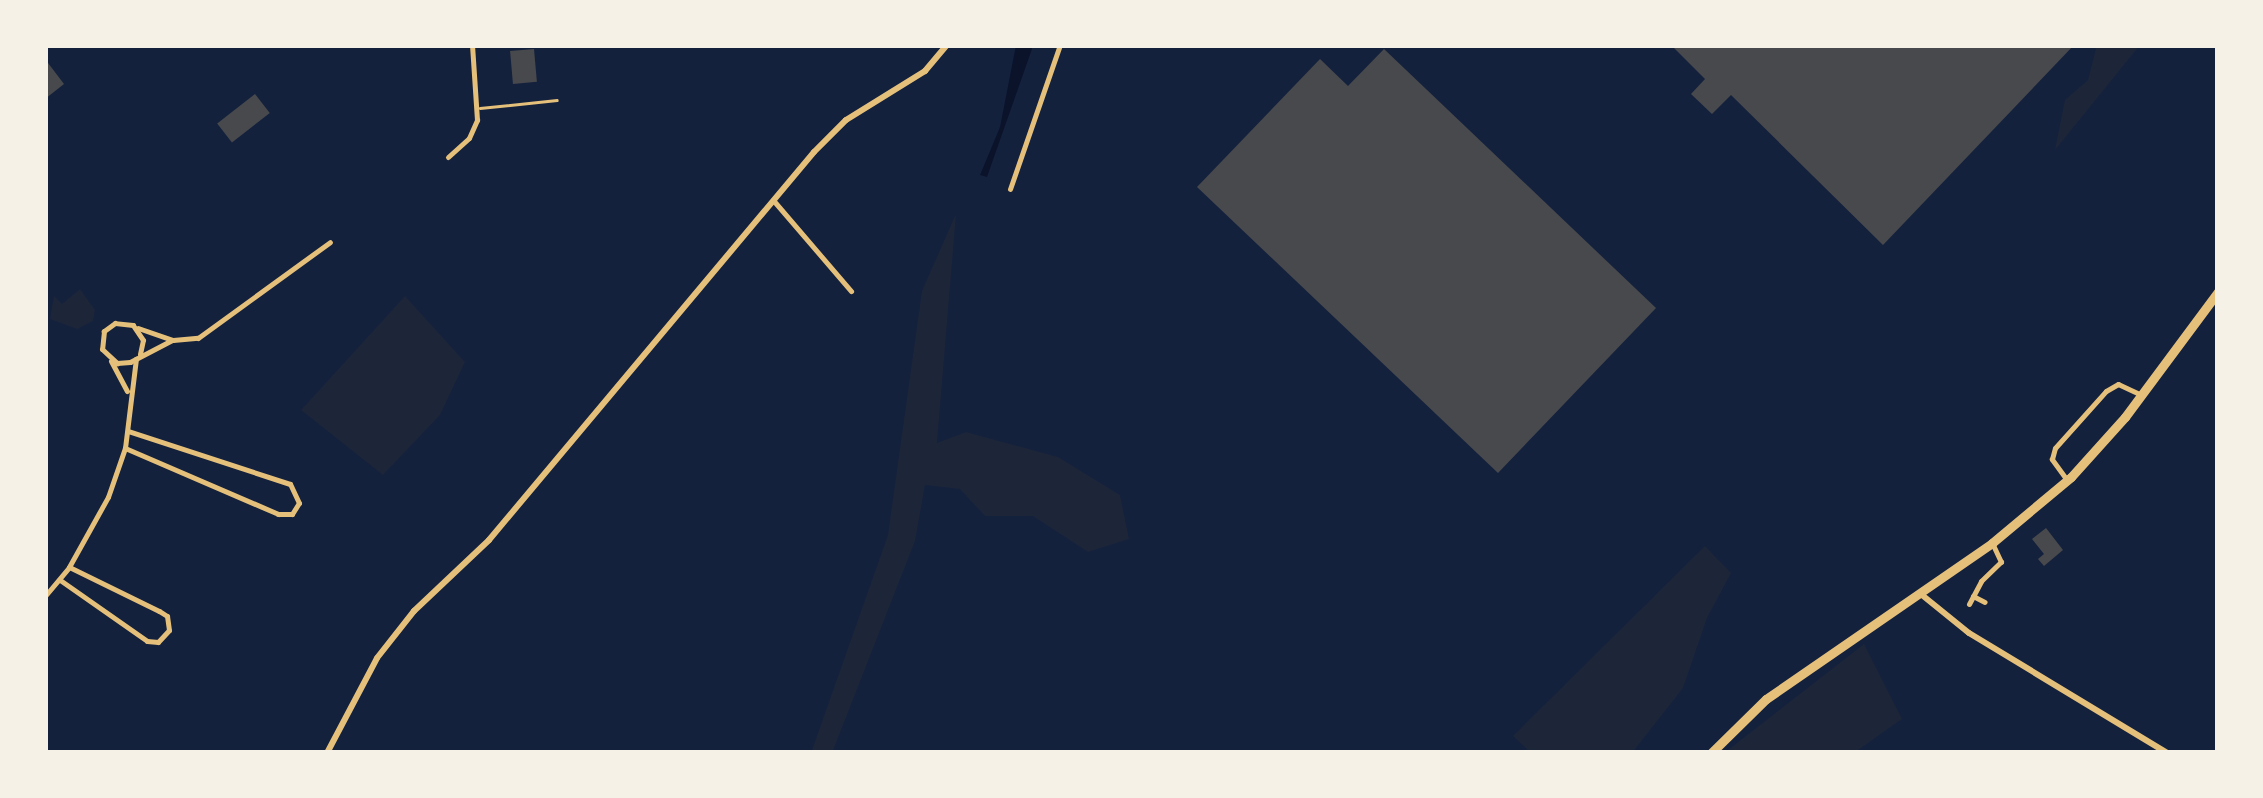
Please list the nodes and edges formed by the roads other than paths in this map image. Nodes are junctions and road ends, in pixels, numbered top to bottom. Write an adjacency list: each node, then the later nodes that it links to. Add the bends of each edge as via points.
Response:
1 (472, 45): 5 (street)
2 (946, 45): 8 (street, via 925,70 846,120)
3 (1060, 45): 7 (street)
4 (557, 100): 5 (lane)
5 (478, 108): 6 (street, via 469,138)
6 (448, 157)
7 (1010, 189)
8 (773, 200): 10 (street); 29 (street, via 488,540 414,612 377,658)
9 (330, 242): 13 (street, via 205,335)
10 (851, 291)
11 (2218, 292): 17 (highway)
12 (138, 328): 13 (street); 14 (street); 15 (street, via 122,322 105,330 100,343)
13 (173, 340): 14 (street)
14 (138, 356): 15 (street, via 124,364); 16 (street)
15 (110, 360): 16 (street)
16 (129, 393): 18 (street)
17 (2142, 395): 20 (highway); 20 (street, via 2118,384 2106,390 2055,448 2052,459)
18 (128, 431): 19 (street); 19 (street, via 290,484 299,503 292,514 278,514)
19 (126, 448): 22 (street)
20 (2066, 480): 21 (highway)
21 (1992, 544): 24 (highway); 26 (street, via 2002,560)
22 (69, 567): 23 (street); 23 (street, via 159,611 169,630 158,642 147,641)
23 (60, 580): 25 (street)
24 (1922, 595): 30 (highway, via 1766,700); 31 (street, via 1969,634)
25 (45, 596)
26 (1973, 596): 27 (street); 28 (street)
27 (1985, 602)
28 (1969, 604)
29 (326, 753)
30 (1711, 753)
31 (2166, 753)

